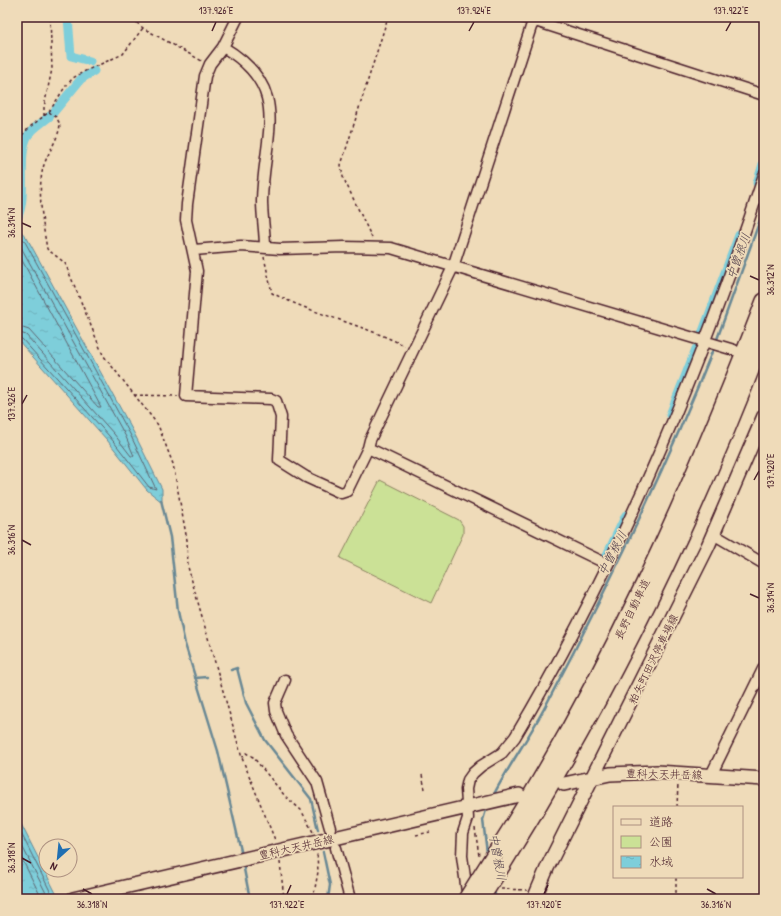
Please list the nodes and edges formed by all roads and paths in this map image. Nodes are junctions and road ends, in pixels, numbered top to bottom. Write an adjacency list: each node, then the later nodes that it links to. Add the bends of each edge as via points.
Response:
1 (50, 17): 12 (path, via 52,69)
2 (137, 17): 7 (path, via 136,22)
3 (238, 17): 8 (street)
4 (388, 17): 16 (path, via 340,165 343,177)
5 (523, 17): 6 (street)
6 (536, 19): 10 (street); 18 (street, via 531,27)
7 (143, 28): 9 (path); 11 (path, via 122,54 74,78)
8 (223, 47): 9 (street); 15 (street, via 248,64 258,77 268,100 270,126 262,201)
9 (210, 64): 17 (street, via 203,90 188,191 186,220)
10 (764, 95)
11 (49, 112): 12 (path); 24 (path, via 60,124 43,167 42,205 47,249 64,263 103,356)
12 (44, 116): 13 (path, via 22,135)
13 (17, 146)
14 (764, 175): 21 (street)
15 (265, 247): 16 (street); 17 (street, via 241,246); 22 (path, via 263,254 272,293 298,306 379,333)
16 (376, 247): 18 (street, via 391,248)
17 (194, 250): 25 (street, via 198,271 197,291)
18 (453, 267): 21 (street); 22 (street)
19 (764, 301): 60 (highway, 長野自動車道, bridge, via 689,486 626,620 552,759)
20 (764, 337): 61 (highway, 長野自動車道, bridge, via 719,450 638,626 568,757)
21 (706, 342): 23 (street); 29 (street)
22 (413, 350): 27 (street)
23 (734, 350)
24 (134, 395): 25 (path); 33 (path, via 158,425 173,464 187,540 188,567)
25 (186, 396): 27 (street, via 276,401 281,417 279,460 306,477 341,493 347,491)
26 (764, 416): 28 (main road, 粕矢町田沢停車場線)
27 (368, 448): 29 (street)
28 (713, 534): 30 (street); 37 (main road, 粕矢町田沢停車場線)
29 (607, 564): 42 (street, via 515,737 502,753 473,773 466,789)
30 (764, 564)
31 (764, 667): 36 (street)
32 (285, 680): 45 (street, via 275,703 276,711 286,735 317,782)
33 (242, 758): 46 (path, via 246,753 253,757 300,810); 50 (path)
34 (678, 772): 36 (main road, 豊科大天井岳線); 37 (main road, 豊科大天井岳線, via 610,774); 43 (path)
35 (422, 775): 40 (path)
36 (711, 775): 38 (main road, 豊科大天井岳線)
37 (594, 778): 39 (main road, 豊科大天井岳線); 55 (main road, 粕矢町田沢停車場線)
38 (764, 779)
39 (564, 784)
40 (425, 789)
41 (519, 794): 42 (main road, 豊科大天井岳線)
42 (467, 806): 50 (main road, 豊科大天井岳線); 60 (street, via 468,818 462,834)
43 (677, 806)
44 (474, 826): 52 (path)
45 (330, 828)
46 (313, 832)
47 (430, 832): 48 (path)
48 (416, 835)
49 (336, 848): 59 (street)
50 (278, 851): 56 (main road, 豊科大天井岳線); 57 (path)
51 (317, 852): 58 (path, via 318,872)
52 (480, 861)
53 (676, 878): 62 (path)
54 (501, 889): 55 (path)
55 (531, 894)
56 (73, 899)
57 (284, 899)
58 (313, 899)
59 (350, 899)
60 (467, 899)
61 (481, 899)
62 (676, 899)

